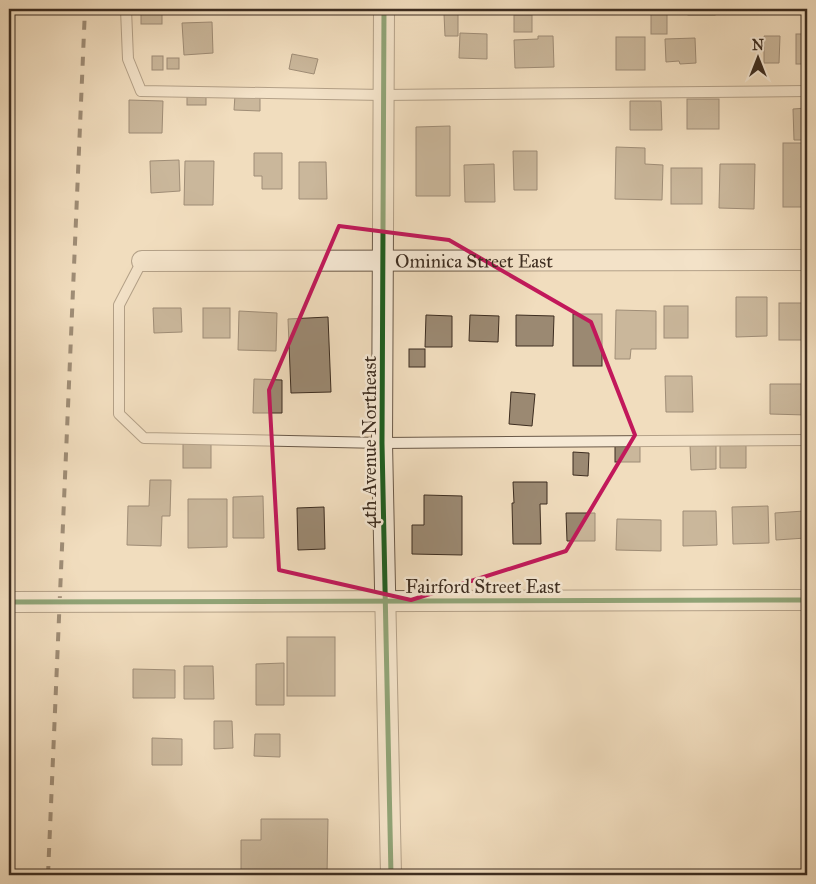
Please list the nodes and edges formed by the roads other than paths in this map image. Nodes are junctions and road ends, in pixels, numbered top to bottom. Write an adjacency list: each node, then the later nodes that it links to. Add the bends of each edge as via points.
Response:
1 (126, 9): 4 (lane, via 128,59 141,91)
2 (384, 9): 4 (street, 4th Avenue Northeast)
3 (807, 91): 4 (lane)
4 (383, 95): 5 (street, 4th Avenue Northeast)
5 (384, 260): 6 (street, Ominica Street East); 7 (street, Ominica Street East); 9 (street, 4th Avenue Northeast)
6 (807, 260)
7 (142, 261): 9 (lane, via 118,305 119,414 144,438)
8 (807, 440): 9 (lane)
9 (382, 443): 11 (street, 4th Avenue Northeast)
10 (807, 600): 11 (street, Fairford Street East)
11 (385, 601): 12 (street, Fairford Street East); 13 (street, 4th Avenue Northeast)
12 (9, 602)
13 (391, 875)

